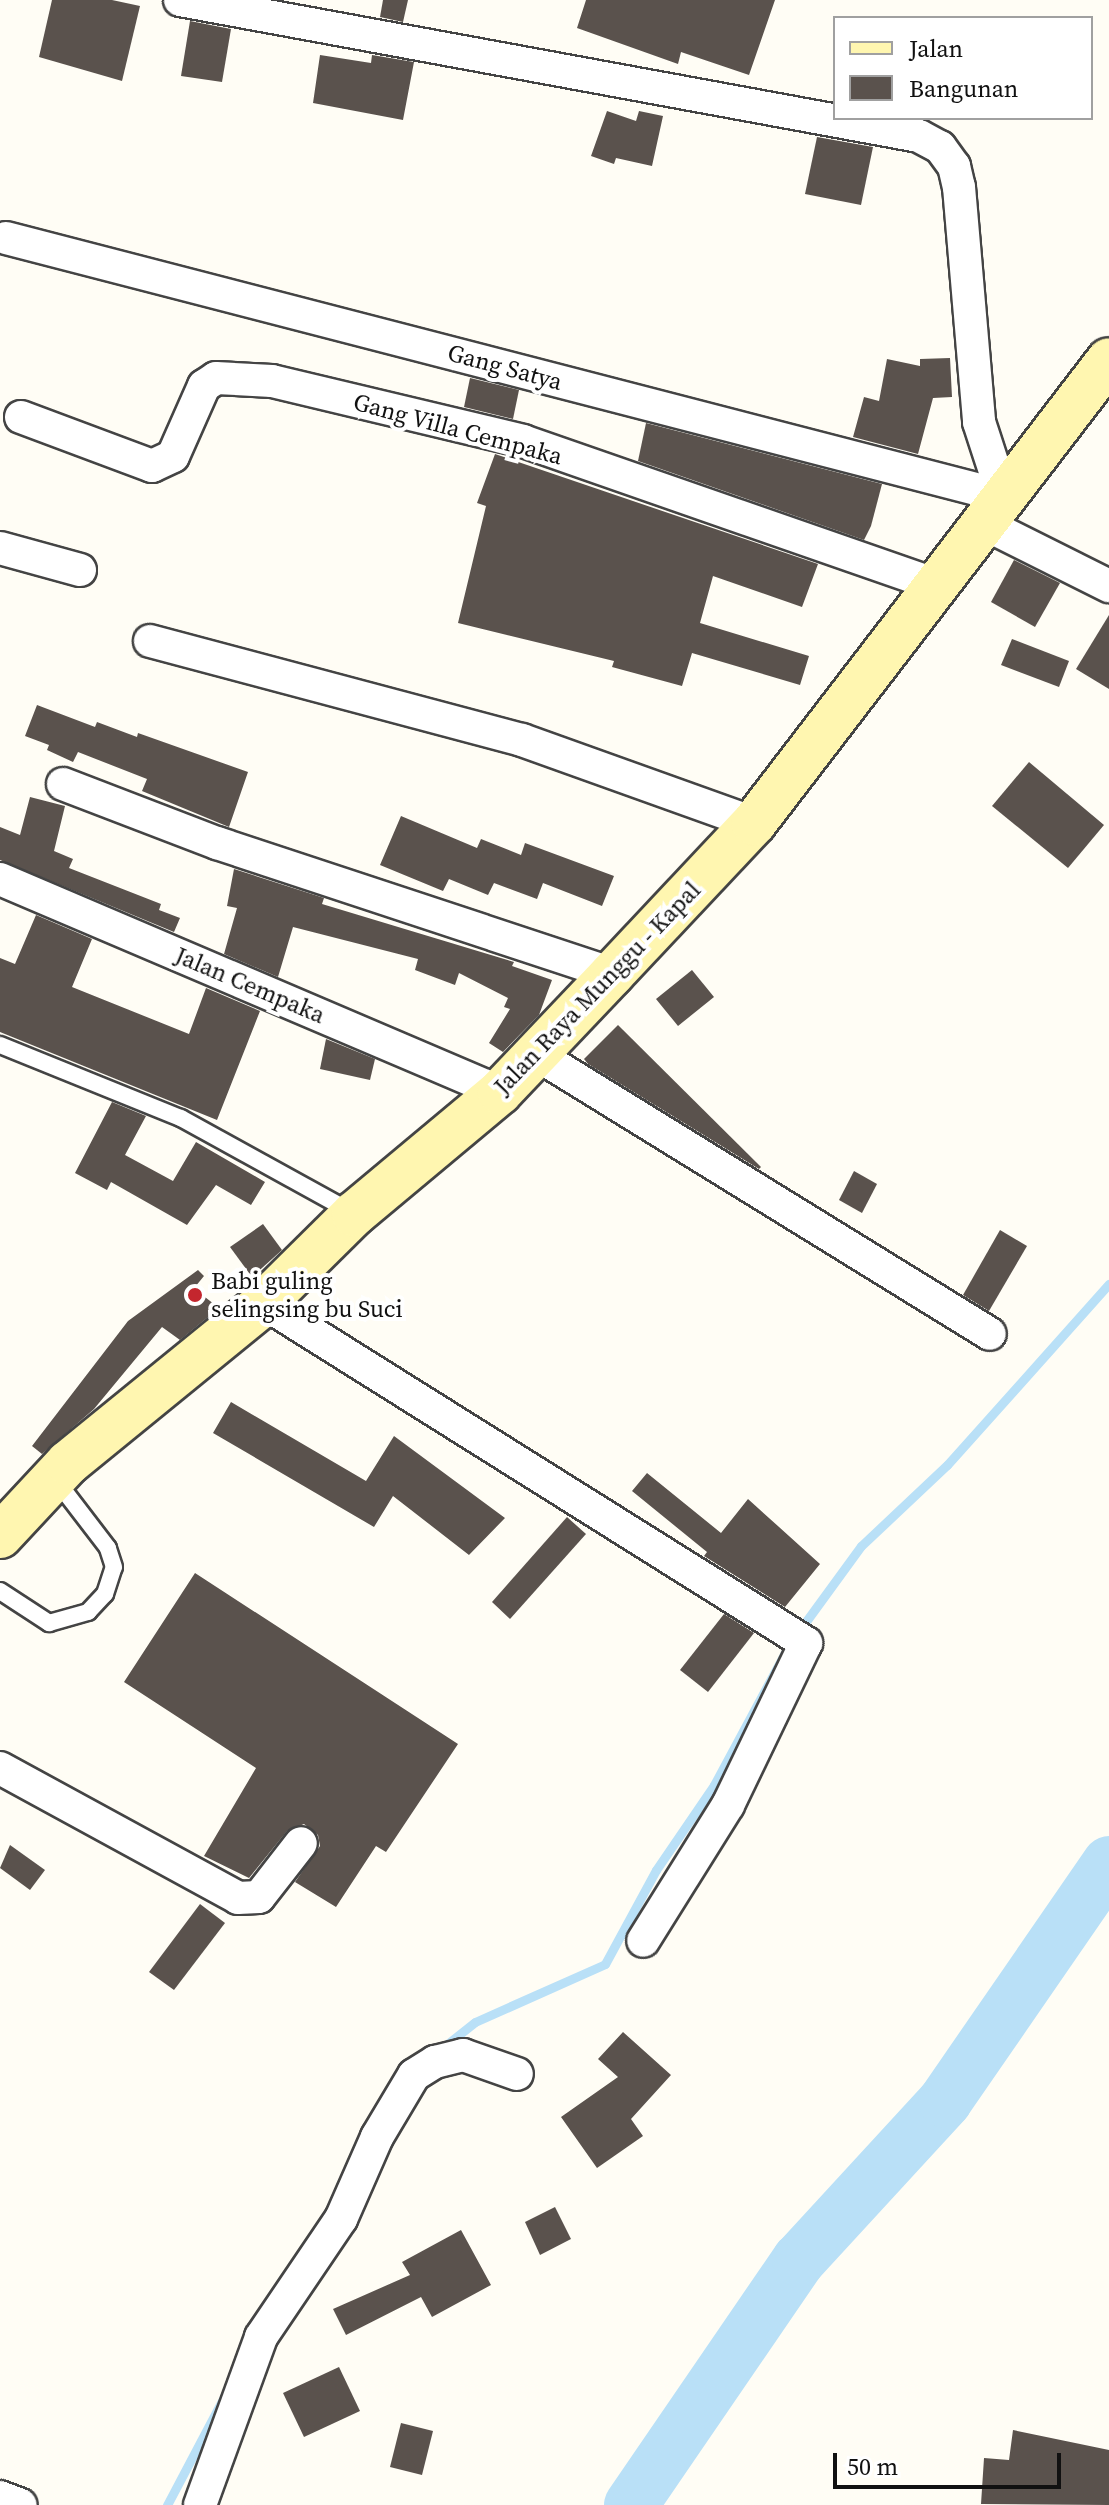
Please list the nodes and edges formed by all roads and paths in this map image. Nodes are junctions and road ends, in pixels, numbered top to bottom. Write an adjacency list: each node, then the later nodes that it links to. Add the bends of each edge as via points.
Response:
1 (180, 0): 3 (street)
2 (833, 120): 7 (street, via 904,133 940,147 954,166 979,422)
3 (833, 120)
4 (6, 238): 7 (street, Gang Satya)
5 (1109, 360): 7 (street, Jalan Raya Munggu - Kapal)
6 (21, 417): 10 (street, Gang Villa Cempaka, via 152,466 173,456 204,386 216,378 272,381 523,441)
7 (994, 510): 10 (street, Jalan Raya Munggu - Kapal); 11 (street, Gang Satya)
8 (0, 548): 9 (street)
9 (80, 570)
10 (936, 585): 14 (street, Jalan Raya Munggu - Kapal)
11 (1109, 586)
12 (150, 641): 14 (street, via 522,740)
13 (63, 784): 16 (street, via 217,843)
14 (754, 823): 16 (street, Jalan Raya Munggu - Kapal)
15 (0, 879): 19 (street, Jalan Cempaka)
16 (612, 974): 18 (street, Jalan Raya Munggu - Kapal)
17 (0, 1045): 20 (lane, via 181,1118)
18 (536, 1054): 19 (street, Jalan Raya Munggu - Kapal); 22 (street)
19 (500, 1092): 20 (street, Jalan Raya Munggu - Kapal)
20 (354, 1214): 21 (street, Jalan Raya Munggu - Kapal)
21 (264, 1303): 23 (street, Jalan Raya Munggu - Kapal); 28 (street, via 806,1643 728,1805)
22 (990, 1334)
23 (55, 1478): 24 (street, Jalan Raya Munggu - Kapal); 25 (lane, via 108,1548 114,1567 111,1581 88,1612 69,1622 49,1623)
24 (0, 1536)
25 (0, 1591)
26 (0, 1768): 27 (street, via 238,1898 259,1897)
27 (301, 1843)
28 (643, 1941)
29 (517, 2074): 32 (street, via 463,2055 435,2062 414,2075 377,2137 341,2219 261,2337)
30 (0, 2497): 31 (street)
31 (21, 2505)
32 (200, 2505)

